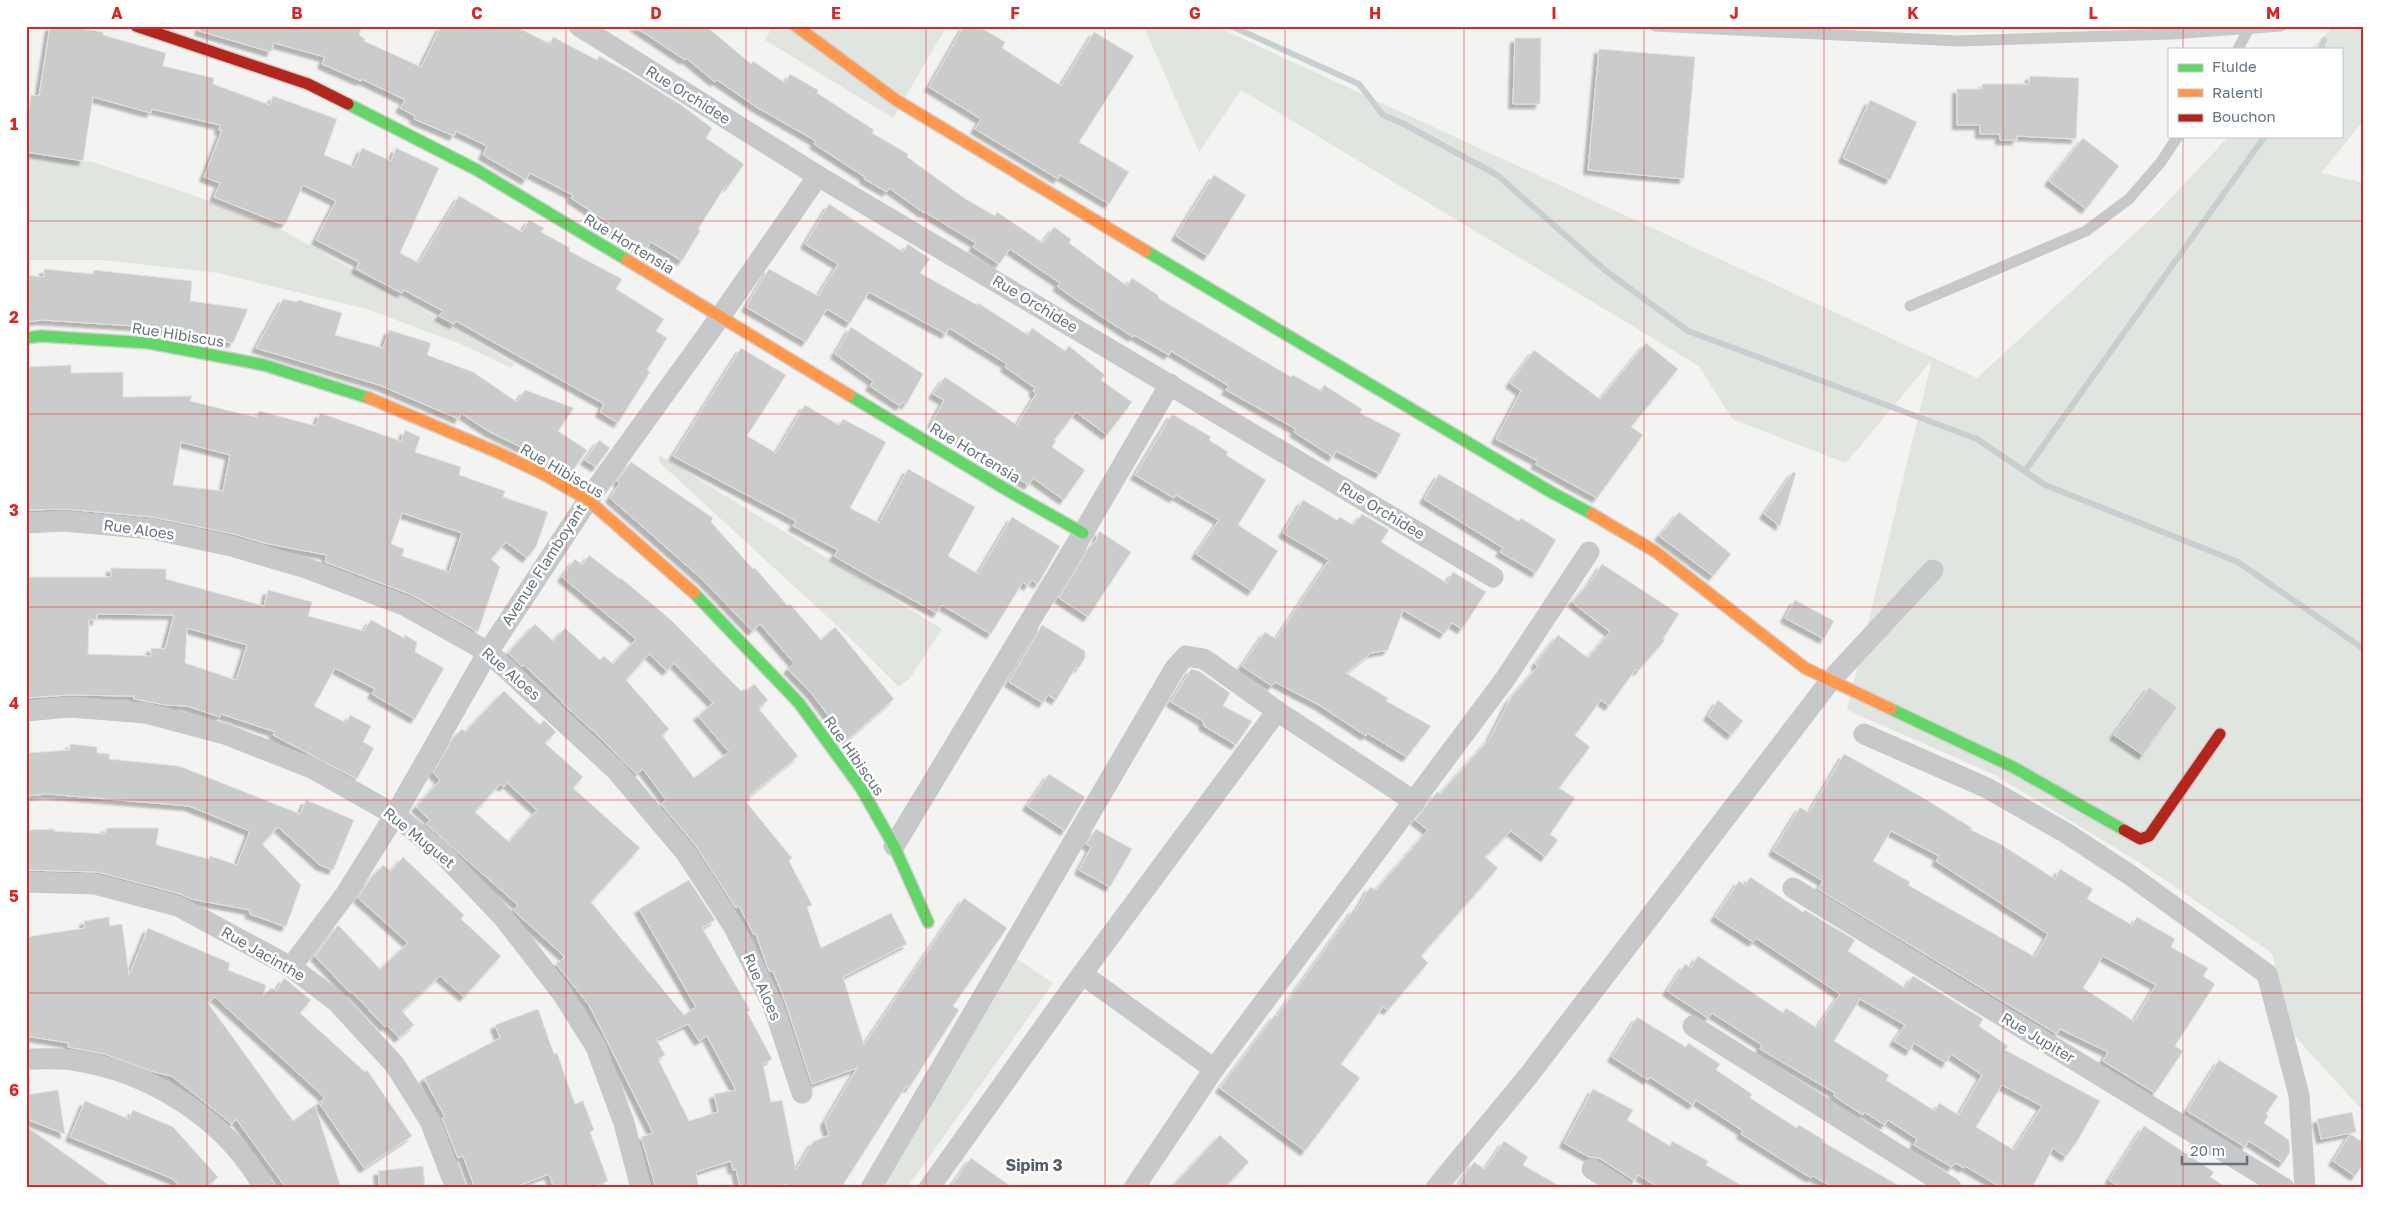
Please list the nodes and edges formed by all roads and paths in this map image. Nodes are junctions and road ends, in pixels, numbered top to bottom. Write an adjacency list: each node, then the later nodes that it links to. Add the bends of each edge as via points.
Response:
1 (136, 26): 11 (street, Rue Hortensia, via 308,84 361,110 477,170)
2 (579, 26): 9 (street, Rue Orchidee)
3 (796, 26): 21 (street, via 896,100 1656,552 1798,663)
4 (1655, 26): 6 (lane, via 1958,40)
5 (2281, 26): 6 (lane)
6 (2248, 30): 7 (lane)
7 (2239, 48)
8 (2177, 138): 10 (lane, via 2129,199 2086,232)
9 (818, 176): 11 (street, Avenue Flamboyant); 13 (street, Rue Orchidee)
10 (1910, 306)
11 (720, 317): 14 (street, Avenue Flamboyant); 16 (street, Rue Hortensia)
12 (26, 338): 14 (street, Rue Hibiscus, via 41,336 149,343 264,365 392,408 543,474)
13 (1170, 384): 16 (street); 19 (street, Rue Orchidee)
14 (588, 500): 20 (street, Avenue Flamboyant); 28 (street, Rue Hibiscus, via 693,592 799,704 856,781)
15 (26, 523): 20 (street, Rue Aloes, via 64,521 152,529 230,546 306,568 406,606)
16 (1084, 533): 28 (street)
17 (1589, 552): 26 (street, via 1505,679)
18 (1933, 570): 21 (street)
19 (1493, 577)
20 (488, 652): 27 (street, Avenue Flamboyant); 37 (street, Rue Aloes, via 616,770 686,853 734,927 772,1005)
21 (1830, 681): 25 (street, via 2013,766 2140,839 2149,836); 45 (street, via 1529,1075)
22 (26, 711): 27 (street, Rue Muguet, via 70,707 146,713 225,734 314,769)
23 (1277, 711): 26 (street); 33 (street); 42 (street, via 1204,659 1186,656 1175,668)
24 (1864, 734): 49 (street, via 1987,788 2066,833 2267,974 2299,1095)
25 (2220, 734)
26 (1415, 802): 36 (street)
27 (395, 815): 32 (street, Avenue Flamboyant, via 345,895); 41 (street, Rue Muguet, via 443,854 503,917 562,993 596,1047 624,1123)
28 (894, 846): 31 (street, Rue Hibiscus)
29 (26, 882): 32 (street, Rue Jacinthe, via 95,884 178,906)
30 (1793, 888): 48 (street, Rue Jupiter)
31 (928, 922)
32 (291, 967): 40 (street, Rue Jacinthe, via 336,1001 395,1065 430,1120)
33 (1082, 974): 36 (street); 43 (street)
34 (1693, 1026): 47 (street)
35 (26, 1059): 39 (street, via 72,1060 128,1074 178,1099 221,1131)
36 (1214, 1069): 44 (street)
37 (802, 1093)
38 (1592, 1169): 46 (street)
39 (264, 1188)
40 (456, 1188)
41 (641, 1188)
42 (871, 1188)
43 (929, 1188)
44 (1134, 1188)
45 (1436, 1188)
46 (1622, 1188)
47 (1952, 1188)
48 (2284, 1188)
49 (2305, 1188)

